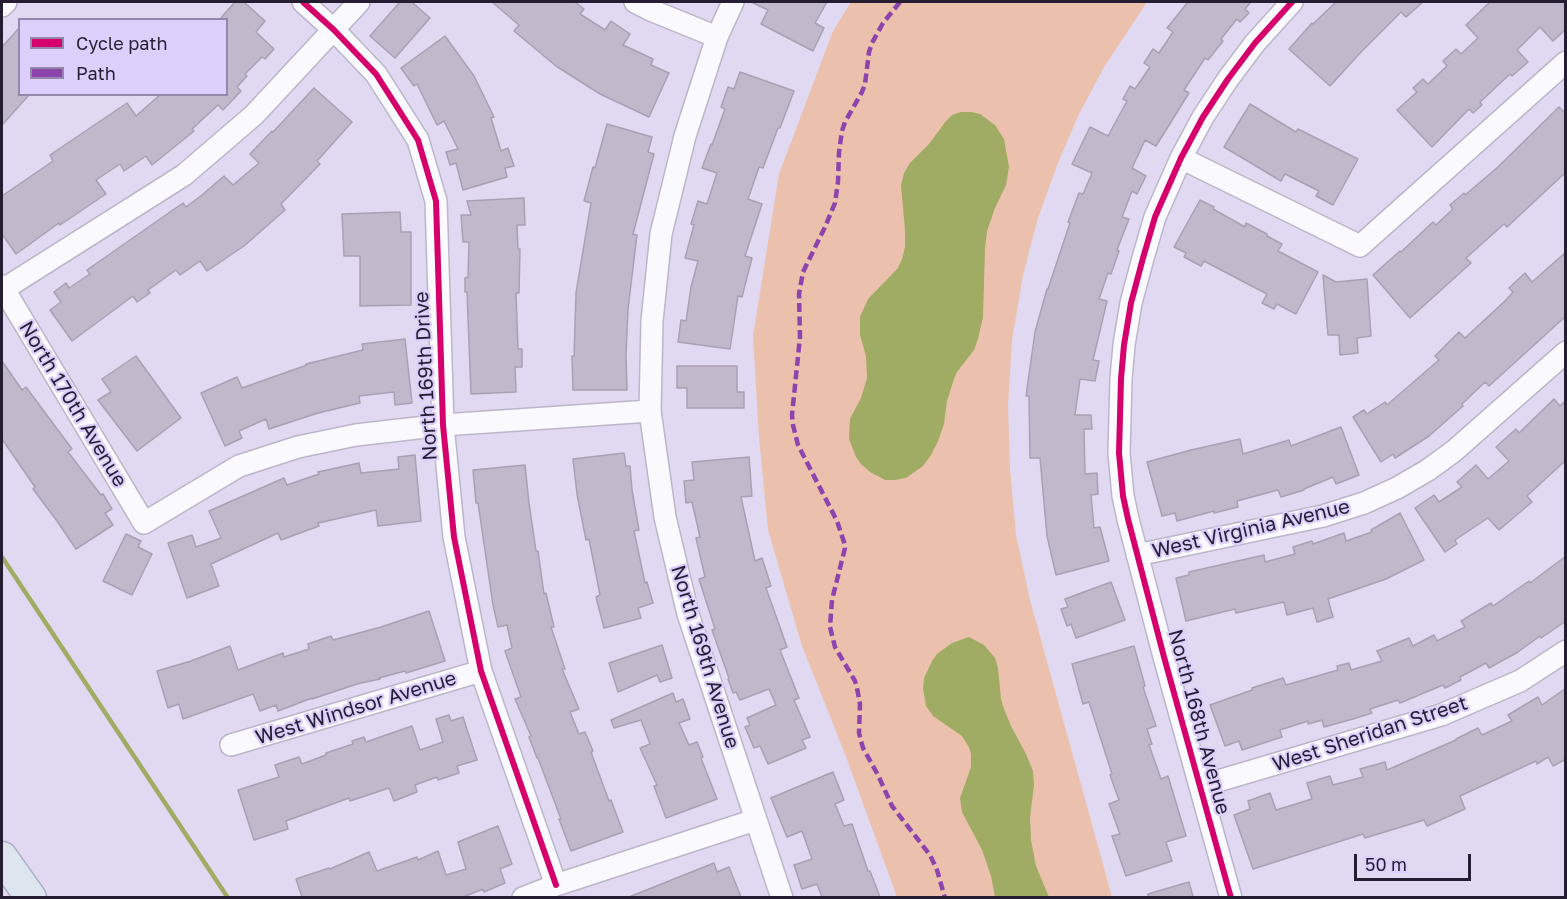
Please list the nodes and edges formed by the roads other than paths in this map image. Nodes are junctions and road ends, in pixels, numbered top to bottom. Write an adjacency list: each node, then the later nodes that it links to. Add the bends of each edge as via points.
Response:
1 (6, 2): 7 (street)
2 (303, 2): 8 (street, North 169th Drive)
3 (359, 2): 8 (street)
4 (635, 2): 9 (street)
5 (733, 2): 9 (street, North 169th Avenue)
6 (1292, 2): 11 (street, via 1228,79)
7 (2, 6)
8 (334, 30): 12 (street, via 254,115 184,175); 15 (street, North 169th Drive, via 376,74 418,140 436,201)
9 (717, 37): 14 (street, North 169th Avenue, via 685,136 661,234 652,321)
10 (1566, 62): 11 (street, via 1360,246)
11 (1181, 158): 16 (street, via 1155,217 1131,303 1124,345 1119,453 1123,496)
12 (3, 288): 15 (street, North 170th Avenue, via 144,522 239,466 298,447 356,435)
13 (1566, 352): 16 (street, West Virginia Avenue, via 1454,451 1397,488 1323,516)
14 (650, 411): 15 (street); 21 (street, North 169th Avenue, via 665,517 688,614)
15 (443, 425): 18 (street, North 169th Drive, via 454,537)
16 (1137, 555): 20 (street, North 168th Avenue)
17 (1566, 651): 20 (street, West Sheridan Street, via 1520,681 1442,715)
18 (480, 670): 19 (street, West Windsor Avenue); 23 (street, North 169th Drive)
19 (231, 745)
20 (1201, 786): 27 (street, North 168th Avenue)
21 (755, 820): 23 (street); 26 (street, North 169th Avenue)
22 (2, 857): 24 (highway)
23 (556, 885): 25 (street)
24 (32, 897)
25 (524, 897)
26 (782, 897)
27 (1231, 897)

